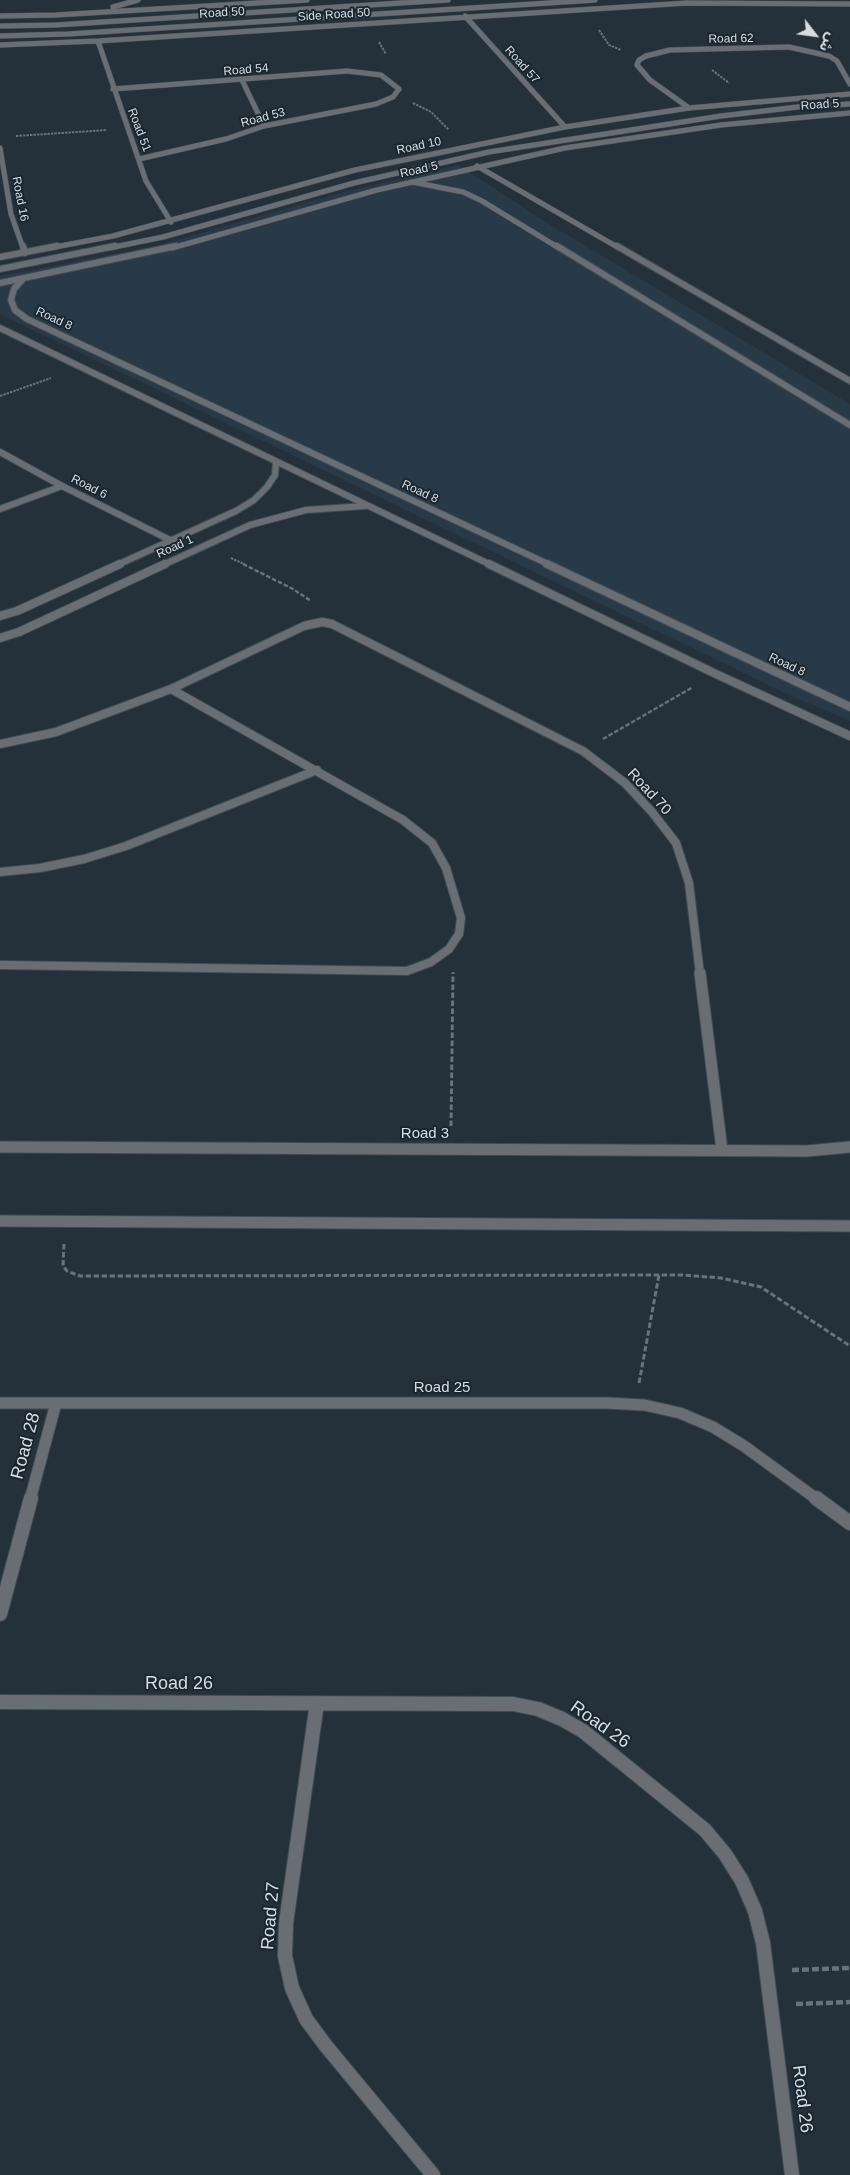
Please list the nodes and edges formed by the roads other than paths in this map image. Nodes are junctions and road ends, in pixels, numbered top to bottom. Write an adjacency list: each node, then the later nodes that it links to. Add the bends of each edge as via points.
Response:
1 (138, 0): 12 (street)
2 (222, 0): 9 (street)
3 (308, 0): 9 (street)
4 (344, 0): 10 (street)
5 (448, 0): 10 (street, Road 50)
6 (595, 0): 16 (street, Road 50)
7 (166, 2): 11 (street)
8 (850, 4): 14 (street, Side Road 50, via 718,2)
9 (236, 5): 11 (street)
10 (346, 6): 15 (street, Road 50)
11 (137, 10): 12 (street)
12 (88, 13): 13 (street)
13 (0, 16)
14 (465, 16): 17 (street, Side Road 50); 28 (street, Road 57)
15 (0, 26)
16 (0, 36)
17 (98, 40): 18 (street, Side Road 50); 21 (street, Road 51)
18 (0, 44)
19 (242, 80): 21 (street, Road 54); 23 (street, Road 54, via 347,70 381,75 399,89); 27 (street)
20 (850, 84): 25 (street, Road 62, via 837,61 816,52 789,47 670,50 639,60 638,65 650,80)
21 (112, 89): 30 (street, Road 51)
22 (850, 94): 25 (street, Road 10)
23 (393, 97): 27 (street, Road 53, via 376,104)
24 (850, 104): 36 (street, Road 5, via 721,116 489,152 363,180)
25 (689, 108): 28 (street, Road 10)
26 (850, 113): 31 (street, Road 5, via 694,128 565,148)
27 (264, 126): 30 (street, Road 53, via 226,139)
28 (565, 127): 35 (street, Road 10, via 355,170)
29 (0, 148): 33 (street, Road 16)
30 (139, 159): 35 (street, Road 51, via 150,188)
31 (477, 166): 32 (street, Road 5); 44 (street)
32 (412, 182): 37 (street, Road 5); 45 (street, via 439,186 482,200)
33 (8, 196): 34 (street); 38 (street, Road 16)
34 (0, 197)
35 (171, 222): 38 (street, Road 10)
36 (193, 230): 37 (street); 40 (street, Road 5)
37 (205, 238): 41 (street, Road 5)
38 (25, 253): 39 (street, Road 10)
39 (0, 257)
40 (0, 269)
41 (23, 279): 42 (street, Road 5); 55 (street, Road 8, via 11,300 15,310 27,319)
42 (0, 283)
43 (0, 328): 47 (street)
44 (850, 381)
45 (850, 425)
46 (0, 452): 48 (street, Road 6)
47 (276, 462): 49 (street); 51 (street, Road 1, via 274,475 254,500)
48 (62, 486): 50 (street); 51 (street, Road 6)
49 (368, 506): 53 (street, Road 1, via 306,510 250,525); 56 (street)
50 (0, 509)
51 (170, 540): 52 (street, Road 1)
52 (0, 616)
53 (0, 638)
54 (171, 690): 57 (street, via 56,732); 58 (street); 63 (street, Road 70, via 304,626 322,622 332,624 583,751 625,783 676,843 689,883)
55 (850, 707)
56 (850, 736)
57 (0, 744)
58 (317, 770): 59 (street, via 126,846 84,859); 60 (street, via 403,820 432,843 446,868 461,918 459,934 449,949 431,962 407,970)
59 (0, 872)
60 (0, 965)
61 (0, 1147): 63 (street, Road 3)
62 (850, 1147): 63 (street, Road 3, via 807,1151)
63 (722, 1150)
64 (0, 1220): 65 (street)
65 (850, 1226)
66 (0, 1403): 67 (street, Road 25)
67 (56, 1403): 68 (street, Road 25, via 635,1405 680,1414 714,1427); 69 (street, Road 28)
68 (850, 1523)
69 (0, 1614)
70 (0, 1702): 71 (street, Road 26)
71 (317, 1703): 72 (street, Road 27, via 286,1923 285,1956 292,1988 306,2018 326,2046); 73 (street, Road 26, via 513,1704 546,1712 584,1731 704,1830 725,1854 755,1911 763,1943)
72 (434, 2175)
73 (792, 2175)

